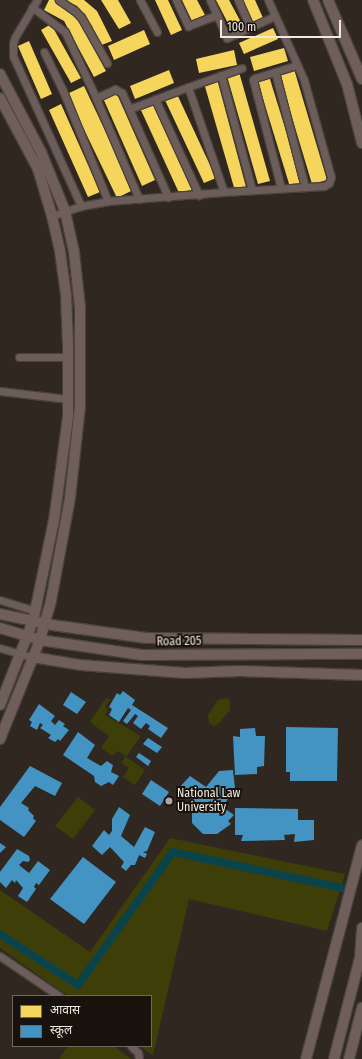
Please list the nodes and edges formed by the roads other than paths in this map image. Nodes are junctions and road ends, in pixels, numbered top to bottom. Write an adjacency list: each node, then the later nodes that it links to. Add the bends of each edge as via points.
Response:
1 (37, 0): 10 (street)
2 (59, 0): 16 (street, via 81,17)
3 (140, 0): 14 (street)
4 (176, 0): 11 (street, via 188,26)
5 (210, 0): 11 (street)
6 (238, 0): 13 (street)
7 (268, 0): 12 (street)
8 (313, 0): 28 (street, via 347,84)
9 (328, 0): 22 (street)
10 (32, 7): 25 (street, via 65,32); 37 (street, via 15,37 13,56)
11 (217, 14): 13 (street, via 228,38)
12 (276, 16): 13 (street); 17 (street)
13 (250, 27)
14 (157, 32)
15 (44, 52): 36 (street)
16 (107, 63)
17 (297, 65): 19 (street); 29 (street, via 304,80 331,177 329,183 324,186)
18 (242, 68): 21 (street)
19 (275, 72): 29 (street); 30 (street, via 253,80)
20 (0, 74): 38 (street, via 41,152)
21 (221, 75): 23 (street); 31 (street)
22 (362, 79)
23 (188, 87): 26 (street); 32 (street)
24 (0, 98): 39 (street, via 38,169)
25 (96, 98): 27 (street, via 118,89); 35 (street)
26 (156, 99): 27 (street); 33 (street)
27 (129, 109): 34 (street)
28 (362, 144)
29 (305, 187): 30 (street)
30 (281, 188): 31 (street)
31 (252, 190): 32 (street)
32 (224, 192): 33 (street)
33 (199, 195): 34 (street)
34 (168, 197): 35 (street)
35 (138, 199): 36 (street)
36 (108, 202): 37 (street)
37 (81, 206): 38 (street)
38 (65, 211): 39 (street); 47 (street, via 74,252 80,307 80,406 70,498 51,601)
39 (52, 216): 41 (street, via 66,295)
40 (18, 357): 41 (street)
41 (68, 357): 43 (street)
42 (0, 391): 43 (street)
43 (68, 399): 46 (street, via 68,417 54,520)
44 (0, 600): 46 (street)
45 (0, 614): 46 (street, Road 205)
46 (34, 616): 47 (street, Road 205); 49 (street)
47 (44, 623): 50 (street); 51 (street, Road 205, via 146,638)
48 (0, 628): 49 (street, Road 205)
49 (27, 636): 50 (street, Road 205); 53 (street)
50 (40, 640): 54 (street, Road 205, via 142,655); 55 (street)
51 (362, 640)
52 (0, 648): 53 (street)
53 (20, 654): 55 (street); 57 (street)
54 (362, 654)
55 (32, 657): 56 (street, via 81,665 185,673 240,671); 58 (street)
56 (362, 675)
57 (0, 705)
58 (0, 739)
59 (362, 845): 66 (street)
60 (362, 928): 67 (street, via 360,958)
61 (0, 956): 62 (street)
62 (57, 995)
63 (362, 1008): 68 (street)
64 (132, 1047): 65 (street)
65 (140, 1059)
66 (306, 1059)
67 (334, 1059)
68 (349, 1059)

